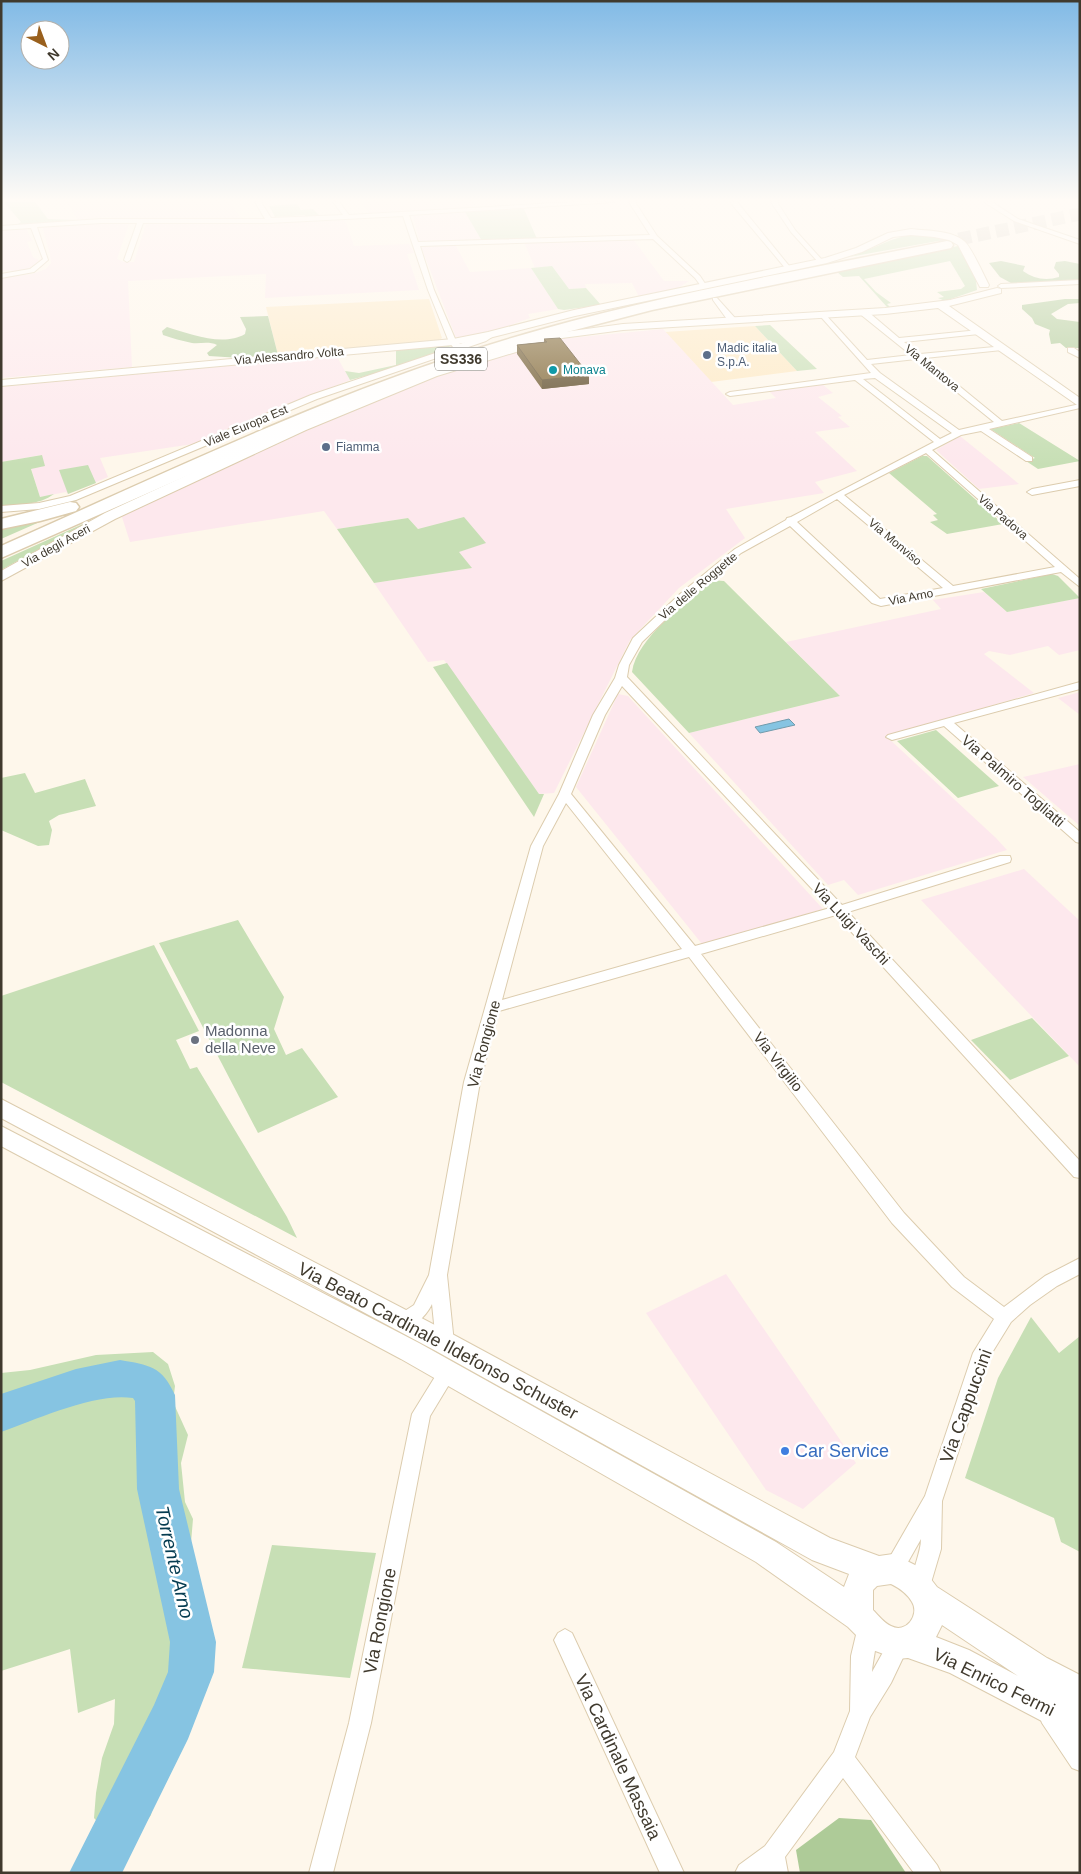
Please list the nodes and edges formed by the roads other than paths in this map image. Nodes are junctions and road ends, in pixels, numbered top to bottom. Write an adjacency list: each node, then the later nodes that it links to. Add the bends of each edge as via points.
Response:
1 (432, 289): 13 (street)
2 (682, 289): 13 (street, Via Alessandro Volta)
3 (715, 289): 30 (highway, SS336, via 563,323 403,372 339,396)
4 (730, 289): 38 (highway, SS336, via 561,328 388,384)
5 (986, 289): 7 (street, via 968,299)
6 (715, 299): 10 (street)
7 (941, 305): 8 (street); 11 (street)
8 (863, 312): 9 (street); 12 (street, Via Mantova)
9 (824, 315): 10 (street); 18 (street)
10 (732, 320): 35 (street, Viale Europa Est, via 561,334 441,372 368,400 224,462)
11 (979, 332): 12 (street); 14 (street)
12 (898, 340): 17 (street, Via Mantova)
13 (455, 344): 21 (street, Via Alessandro Volta); 34 (street, Viale Europa Est, via 314,398 74,498 39,506)
14 (1002, 348): 17 (street); 23 (street)
15 (1071, 350): 16 (street)
16 (1080, 356)
17 (919, 357): 18 (street); 24 (street, Via Mantova)
18 (866, 362): 19 (street)
19 (877, 375): 20 (street); 26 (street)
20 (857, 378): 22 (street); 27 (street)
21 (1, 383)
22 (730, 394)
23 (1079, 404): 24 (street, Via delle Roggette)
24 (1000, 423): 25 (street, Via delle Roggette)
25 (981, 427): 26 (street, Via delle Roggette); 29 (street)
26 (958, 433): 27 (street, Via delle Roggette)
27 (939, 442): 28 (street, Via delle Roggette)
28 (926, 449): 33 (street, Via delle Roggette); 39 (street, Via Padova)
29 (1029, 459)
30 (165, 472): 37 (highway, via 73,506); 38 (highway, SS336)
31 (1080, 483): 32 (street)
32 (1032, 492)
33 (838, 495): 36 (street, Via delle Roggette); 42 (street, Via Monviso)
34 (1, 509)
35 (110, 516): 40 (street, Via degli Aceri)
36 (790, 520): 42 (street, Via Arno, via 878,602); 43 (street, Via delle Roggette, via 738,551 659,619 637,640)
37 (1, 524)
38 (3, 550)
39 (1062, 569): 41 (street, Via Padova); 42 (street, Via Arno)
40 (1, 577)
41 (1080, 584)
42 (951, 590)
43 (621, 678): 47 (street, Via delle Roggette, via 599,714); 51 (street, Via Luigi Vaschi)
44 (1080, 685): 45 (street)
45 (947, 723): 46 (street); 49 (street, Via Palmiro Togliatti)
46 (892, 738)
47 (565, 794): 48 (street, Via delle Roggette); 52 (street, Via Virgilio)
48 (551, 820): 53 (street, Via Rongione, via 537,846)
49 (1080, 839)
50 (1005, 859): 51 (street)
51 (839, 910): 52 (street); 56 (street, Via Luigi Vaschi)
52 (693, 953): 53 (street); 59 (street, Via Virgilio, via 898,1218 958,1282)
53 (494, 1007): 58 (street, Via Rongione, via 472,1082)
54 (1, 1107): 60 (street, Via Beato Cardinale Ildefonso Schuster)
55 (1, 1135): 62 (street, Via Beato Cardinale Ildefonso Schuster)
56 (1080, 1172)
57 (1080, 1265): 59 (street, Via Cappuccini, via 1051,1281)
58 (438, 1275): 60 (street, Via Rongione, via 420,1310); 61 (street, Via Rongione)
59 (1005, 1317): 63 (street, Via Cappuccini, via 982,1353)
60 (403, 1321): 61 (street, Via Beato Cardinale Ildefonso Schuster)
61 (445, 1343): 64 (street, Via Beato Cardinale Ildefonso Schuster, via 822,1550)
62 (447, 1373): 66 (street, Via Beato Cardinale Ildefonso Schuster, via 766,1552); 76 (street, Via Rongione, via 421,1414 360,1723)
63 (933, 1500): 64 (street, Via Cappuccini); 65 (street, Via Cappuccini, via 931,1549)
64 (885, 1569): 65 (street, via 905,1573); 66 (street, via 866,1575 858,1586)
65 (924, 1592): 68 (street, via 930,1613 928,1626 918,1637); 69 (street, Via Enrico Fermi, via 970,1628)
66 (863, 1620): 68 (street, via 880,1638); 71 (street)
67 (565, 1640): 77 (street, Via Cardinale Massaia)
68 (903, 1642): 70 (street, Via Enrico Fermi, via 958,1661); 71 (street)
69 (1080, 1692)
70 (1043, 1704): 72 (street, Via Enrico Fermi); 74 (street)
71 (861, 1712): 73 (street)
72 (1080, 1725)
73 (843, 1759): 75 (street); 79 (street)
74 (1080, 1760)
75 (775, 1863): 78 (street)
76 (321, 1873)
77 (672, 1873)
78 (747, 1873)
79 (930, 1873)

